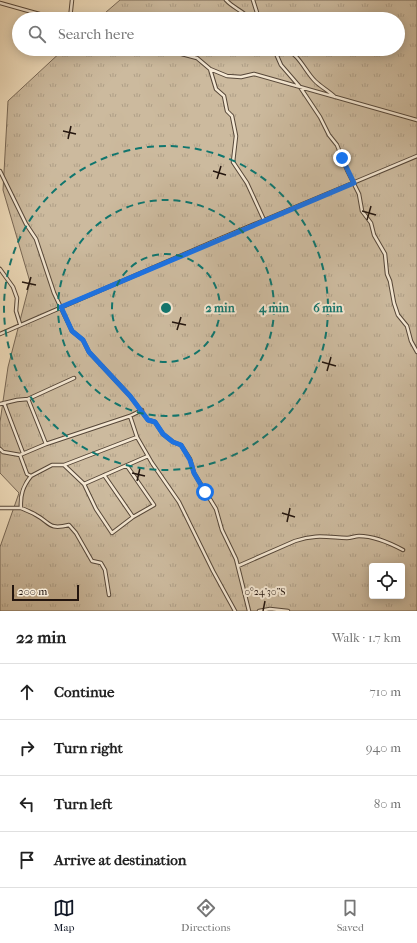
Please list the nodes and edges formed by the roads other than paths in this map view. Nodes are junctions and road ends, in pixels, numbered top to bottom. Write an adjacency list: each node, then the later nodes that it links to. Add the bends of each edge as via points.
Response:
1 (72, 0): 6 (street)
2 (226, 0): 7 (street)
3 (253, 0): 8 (street)
4 (0, 3): 5 (street)
5 (33, 12)
6 (71, 12)
7 (244, 12)
8 (257, 12)
9 (189, 56): 12 (street, via 197,58)
10 (277, 56): 13 (street, via 281,65)
11 (295, 56): 14 (street, via 315,81)
12 (210, 69): 13 (street, via 232,77 254,74); 19 (street, via 216,89 224,96 227,111 232,116 236,136 233,162 247,183)
13 (300, 87): 14 (street); 18 (street, via 337,145)
14 (336, 97): 15 (street)
15 (417, 120)
16 (417, 156): 18 (street)
17 (0, 171): 21 (street, via 36,239)
18 (354, 183): 19 (street); 24 (street, via 362,211 371,223 374,235 385,254 387,274 398,315 407,326)
19 (264, 220): 21 (street)
20 (0, 269): 22 (street, via 13,287)
21 (61, 307): 22 (street); 29 (street, via 72,331 83,340 89,352)
22 (20, 324): 23 (street)
23 (0, 334)
24 (417, 352)
25 (74, 378): 26 (street)
26 (28, 399): 27 (street); 32 (street)
27 (4, 403): 28 (street); 34 (street)
28 (0, 404)
29 (142, 410): 30 (street); 45 (street, via 148,420 155,422 163,434 181,445 194,473 216,509)
30 (130, 416): 31 (street); 32 (street)
31 (137, 438): 35 (street); 36 (street)
32 (46, 444): 34 (street)
33 (0, 449): 34 (street, via 3,452)
34 (21, 454): 39 (street, via 27,474)
35 (148, 456): 37 (street); 47 (street, via 179,502)
36 (64, 465): 39 (street, via 52,465); 40 (street)
37 (127, 466): 38 (street); 43 (street, via 154,505)
38 (104, 475): 40 (street); 43 (street)
39 (31, 476): 42 (street, via 22,491)
40 (84, 484): 43 (street, via 112,533)
41 (0, 508): 42 (street)
42 (21, 508): 46 (street, via 37,515 48,525 69,525 92,561 101,563 105,570)
43 (132, 517)
44 (403, 550): 45 (street, via 373,538 323,535 303,538)
45 (238, 566): 48 (street)
46 (109, 595)
47 (235, 611)
48 (249, 611)
49 (259, 611): 50 (street)
50 (288, 611)

